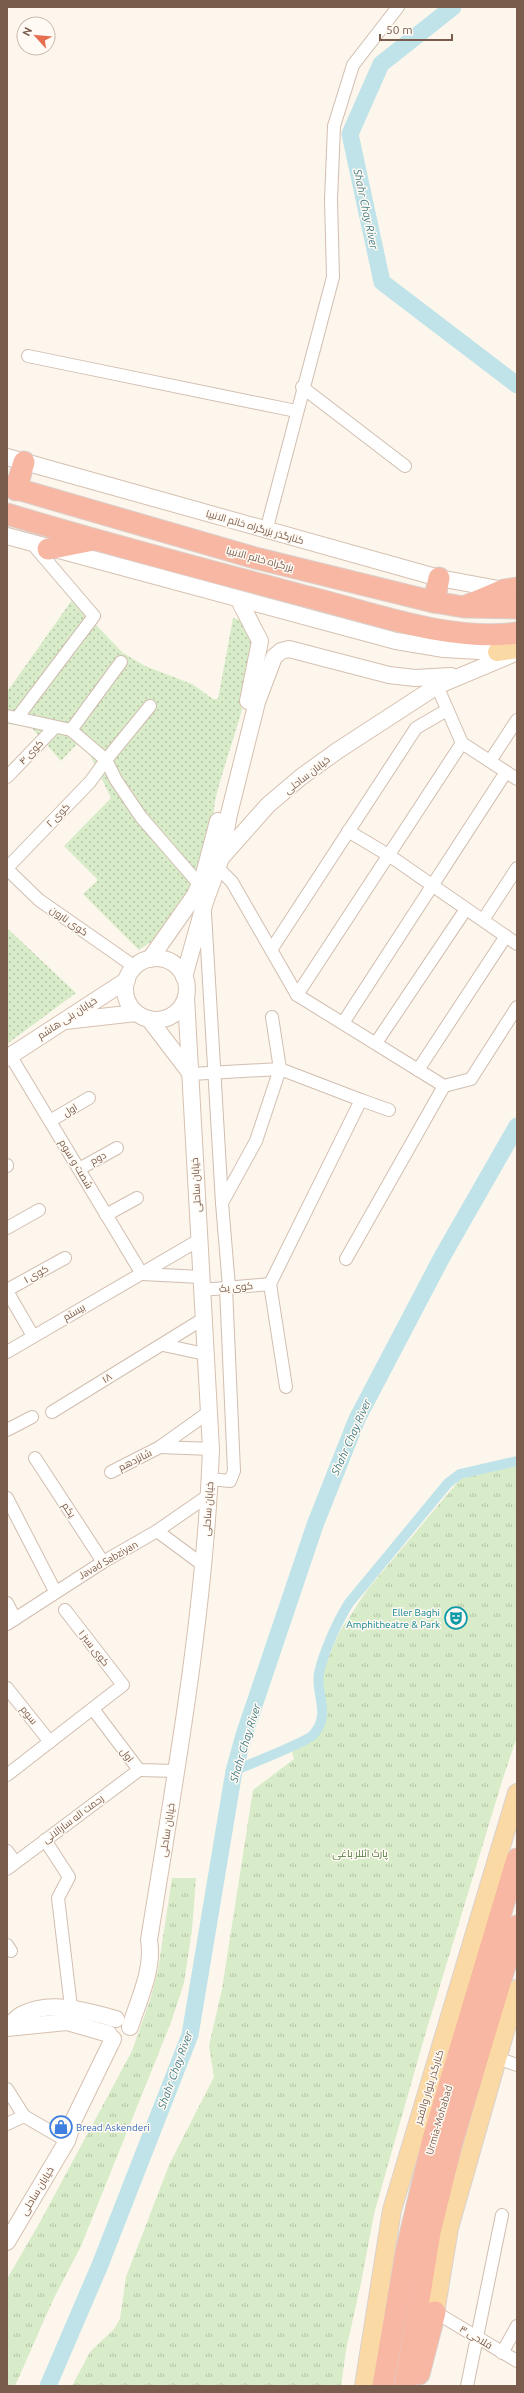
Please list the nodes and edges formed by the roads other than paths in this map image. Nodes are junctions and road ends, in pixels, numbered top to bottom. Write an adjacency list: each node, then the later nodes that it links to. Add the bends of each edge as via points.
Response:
1 (398, 7): 3 (street, via 353,65 334,126 331,200 333,277)
2 (28, 356): 4 (street)
3 (302, 387): 4 (street); 6 (street)
4 (296, 411): 9 (street)
5 (15, 460): 7 (highway); 9 (street, کنارگذر بزرگراه خاتم الانبیا)
6 (405, 466)
7 (12, 488): 17 (highway, بزرگراه خاتم الانبیا, via 255,558)
8 (7, 514): 11 (highway)
9 (266, 531): 14 (street, کنارگذر بزرگراه خاتم الانبیا)
10 (7, 536): 12 (street)
11 (99, 540): 12 (highway); 13 (street); 18 (highway)
12 (41, 547): 13 (street); 33 (street, via 94,616)
13 (164, 577): 16 (street)
14 (439, 578): 15 (street, کنارگذر بزرگراه خاتم الانبیا); 17 (highway)
15 (511, 589): 19 (highway)
16 (239, 600): 22 (street); 23 (street, via 396,641)
17 (434, 602): 19 (highway, بزرگراه خاتم الانبیا)
18 (346, 606): 21 (highway, via 461,634); 23 (street, via 371,624)
19 (464, 607): 20 (highway, بزرگراه خاتم الانبیا)
20 (517, 608)
21 (517, 633)
22 (260, 641): 25 (street, via 273,640); 47 (street)
23 (444, 649): 26 (street)
24 (517, 649): 26 (main road)
25 (281, 651): 29 (street, via 289,649 389,675 415,678); 43 (street, via 274,657 257,702)
26 (497, 652)
27 (517, 653): 29 (street, خیابان ساحلی)
28 (121, 662): 36 (street)
29 (463, 675): 30 (street, خیابان ساحلی)
30 (437, 686): 32 (street); 44 (street, خیابان ساحلی, via 301,777 268,805)
31 (150, 706): 38 (street, کوی ۲)
32 (447, 710): 37 (street); 45 (street, via 416,728)
33 (12, 717): 35 (street)
34 (517, 720): 39 (street)
35 (55, 727): 36 (street); 41 (street, کوی ۴)
36 (71, 730): 38 (street)
37 (462, 743): 39 (street); 46 (street)
38 (106, 760): 48 (street, کوی ۲, via 90,782); 50 (street, via 141,817)
39 (490, 761): 40 (street)
40 (506, 772): 42 (street); 51 (street)
41 (7, 777)
42 (517, 779)
43 (229, 814): 44 (street, via 233,821 243,824); 47 (street)
44 (253, 822): 47 (street, خیابان ساحلی)
45 (348, 831): 46 (street); 57 (street)
46 (390, 856): 51 (street); 61 (street)
47 (216, 862): 50 (street, خیابان ساحلی); 52 (street, خیابان ساحلی); 57 (street, via 232,882)
48 (7, 868): 59 (street, کوی نارون, via 39,900)
49 (517, 868): 54 (street)
50 (200, 885): 58 (street, خیابان ساحلی, via 196,895)
51 (432, 885): 53 (street); 67 (street)
52 (205, 902): 60 (street, خیابان ساحلی); 72 (street)
53 (466, 909): 54 (street); 68 (street)
54 (483, 920): 55 (street)
55 (506, 936): 56 (street); 71 (street)
56 (517, 944)
57 (270, 950): 61 (street)
58 (150, 959): 59 (street); 60 (street, via 170,962)
59 (131, 974): 64 (street, via 127,998); 66 (street, خیابان بنی هاشم)
60 (184, 977): 62 (street)
61 (298, 995): 67 (street)
62 (186, 997): 64 (street, via 172,1016 164,1019); 73 (street, خیابان ساحلی)
63 (517, 1007): 74 (street, via 471,1079)
64 (142, 1016): 66 (street); 73 (street)
65 (272, 1017): 70 (street)
66 (61, 1021): 69 (street, خیابان بنی هاشم)
67 (343, 1023): 68 (street)
68 (376, 1043): 71 (street)
69 (9, 1056): 78 (street, شصت و سوم)
70 (280, 1069): 72 (street); 76 (street); 82 (street, via 256,1141)
71 (418, 1070): 74 (street)
72 (214, 1073): 73 (street); 82 (street)
73 (191, 1074): 86 (street, خیابان ساحلی)
74 (444, 1086): 88 (street)
75 (89, 1098): 78 (street, اول)
76 (361, 1100): 77 (street); 91 (street)
77 (389, 1110)
78 (50, 1121): 80 (street, شصت و سوم)
79 (117, 1148): 80 (street, دوم)
80 (79, 1169): 84 (street, شصت و سوم)
81 (137, 1198): 84 (street)
82 (222, 1203): 92 (street)
83 (39, 1210): 85 (street)
84 (106, 1215): 89 (street, شصت و سوم)
85 (7, 1228)
86 (199, 1240): 89 (street, بیستم); 90 (street, خیابان ساحلی)
87 (65, 1258): 93 (street, کوی ۱)
88 (346, 1259)
89 (142, 1274): 90 (street, کوی یک); 95 (street, بیستم)
90 (201, 1283): 92 (street, کوی یک); 94 (street, خیابان ساحلی)
91 (270, 1284): 92 (street, کوی یک); 99 (street)
92 (228, 1287): 108 (street, via 234,1471 230,1480)
93 (7, 1291): 95 (street)
94 (203, 1319): 96 (street, ۱۸); 98 (street, خیابان ساحلی)
95 (33, 1336): 97 (street, بیستم)
96 (163, 1345): 98 (street); 100 (street, ۱۸)
97 (7, 1352)
98 (205, 1354): 101 (street, خیابان ساحلی)
99 (286, 1387)
100 (52, 1412)
101 (209, 1412): 104 (street, شانزدهم); 105 (street, خیابان ساحلی)
102 (32, 1417): 103 (street)
103 (7, 1430)
104 (160, 1447): 105 (street); 107 (street, شانزدهم)
105 (211, 1449): 108 (street, خیابان ساحلی)
106 (35, 1458): 112 (street, یکم)
107 (110, 1472)
108 (210, 1479): 109 (street, خیابان ساحلی)
109 (209, 1495): 111 (street, Javad Sabziyan); 113 (street, خیابان ساحلی)
110 (7, 1498): 114 (street)
111 (157, 1531): 112 (street, Javad Sabziyan); 113 (street)
112 (103, 1562): 114 (street, Javad Sabziyan)
113 (203, 1565): 122 (street, خیابان ساحلی)
114 (56, 1591): 117 (street, Javad Sabziyan)
115 (7, 1603): 117 (street)
116 (65, 1610): 119 (street, کوی سبز ۱, via 123,1685)
117 (11, 1621)
118 (7, 1688): 120 (street, سوم)
119 (93, 1710): 120 (street); 121 (street, اول)
120 (50, 1742): 123 (street)
121 (139, 1770): 122 (street, اول); 125 (street, رحمت اله سارالانی)
122 (176, 1771): 132 (street, خیابان ساحلی, via 149,1940 151,1953 145,1984)
123 (7, 1775)
124 (517, 1793): 148 (main road, کنارگذر بلوار والفجر, via 392,2210)
125 (45, 1840): 128 (street, رحمت اله سارالانی); 131 (street, via 69,1876 58,1898)
126 (7, 1852): 128 (street)
127 (517, 1859): 142 (highway, Urmia-Mohabad, via 433,2139)
128 (11, 1866)
129 (517, 1926): 151 (highway, Urmia-Mohabad, via 452,2142 430,2232)
130 (517, 1989): 134 (main road)
131 (71, 2007): 132 (street); 133 (street, via 39,2010 21,2015 7,2028 67,2022)
132 (123, 2022): 133 (street, خیابان ساحلی, via 109,2026)
133 (114, 2038): 139 (street, خیابان ساحلی, via 74,2119)
134 (497, 2058): 135 (street); 143 (main road, via 449,2228)
135 (517, 2065)
136 (7, 2089): 137 (street)
137 (24, 2116): 138 (street); 139 (street)
138 (7, 2124)
139 (67, 2141): 141 (street, خیابان ساحلی)
140 (502, 2215): 145 (street)
141 (7, 2242)
142 (406, 2252): 149 (highway); 150 (highway, Urmia-Mohabad)
143 (435, 2312): 145 (street, فلاحی ۳); 152 (highway); 153 (main road)
144 (517, 2326): 146 (street)
145 (477, 2338): 146 (street, فلاحی ۳); 154 (street)
146 (502, 2353): 147 (street, فلاحی ۳)
147 (517, 2361)
148 (364, 2386)
149 (369, 2386)
150 (383, 2386)
151 (405, 2386)
152 (416, 2386)
153 (422, 2386)
154 (467, 2386)

